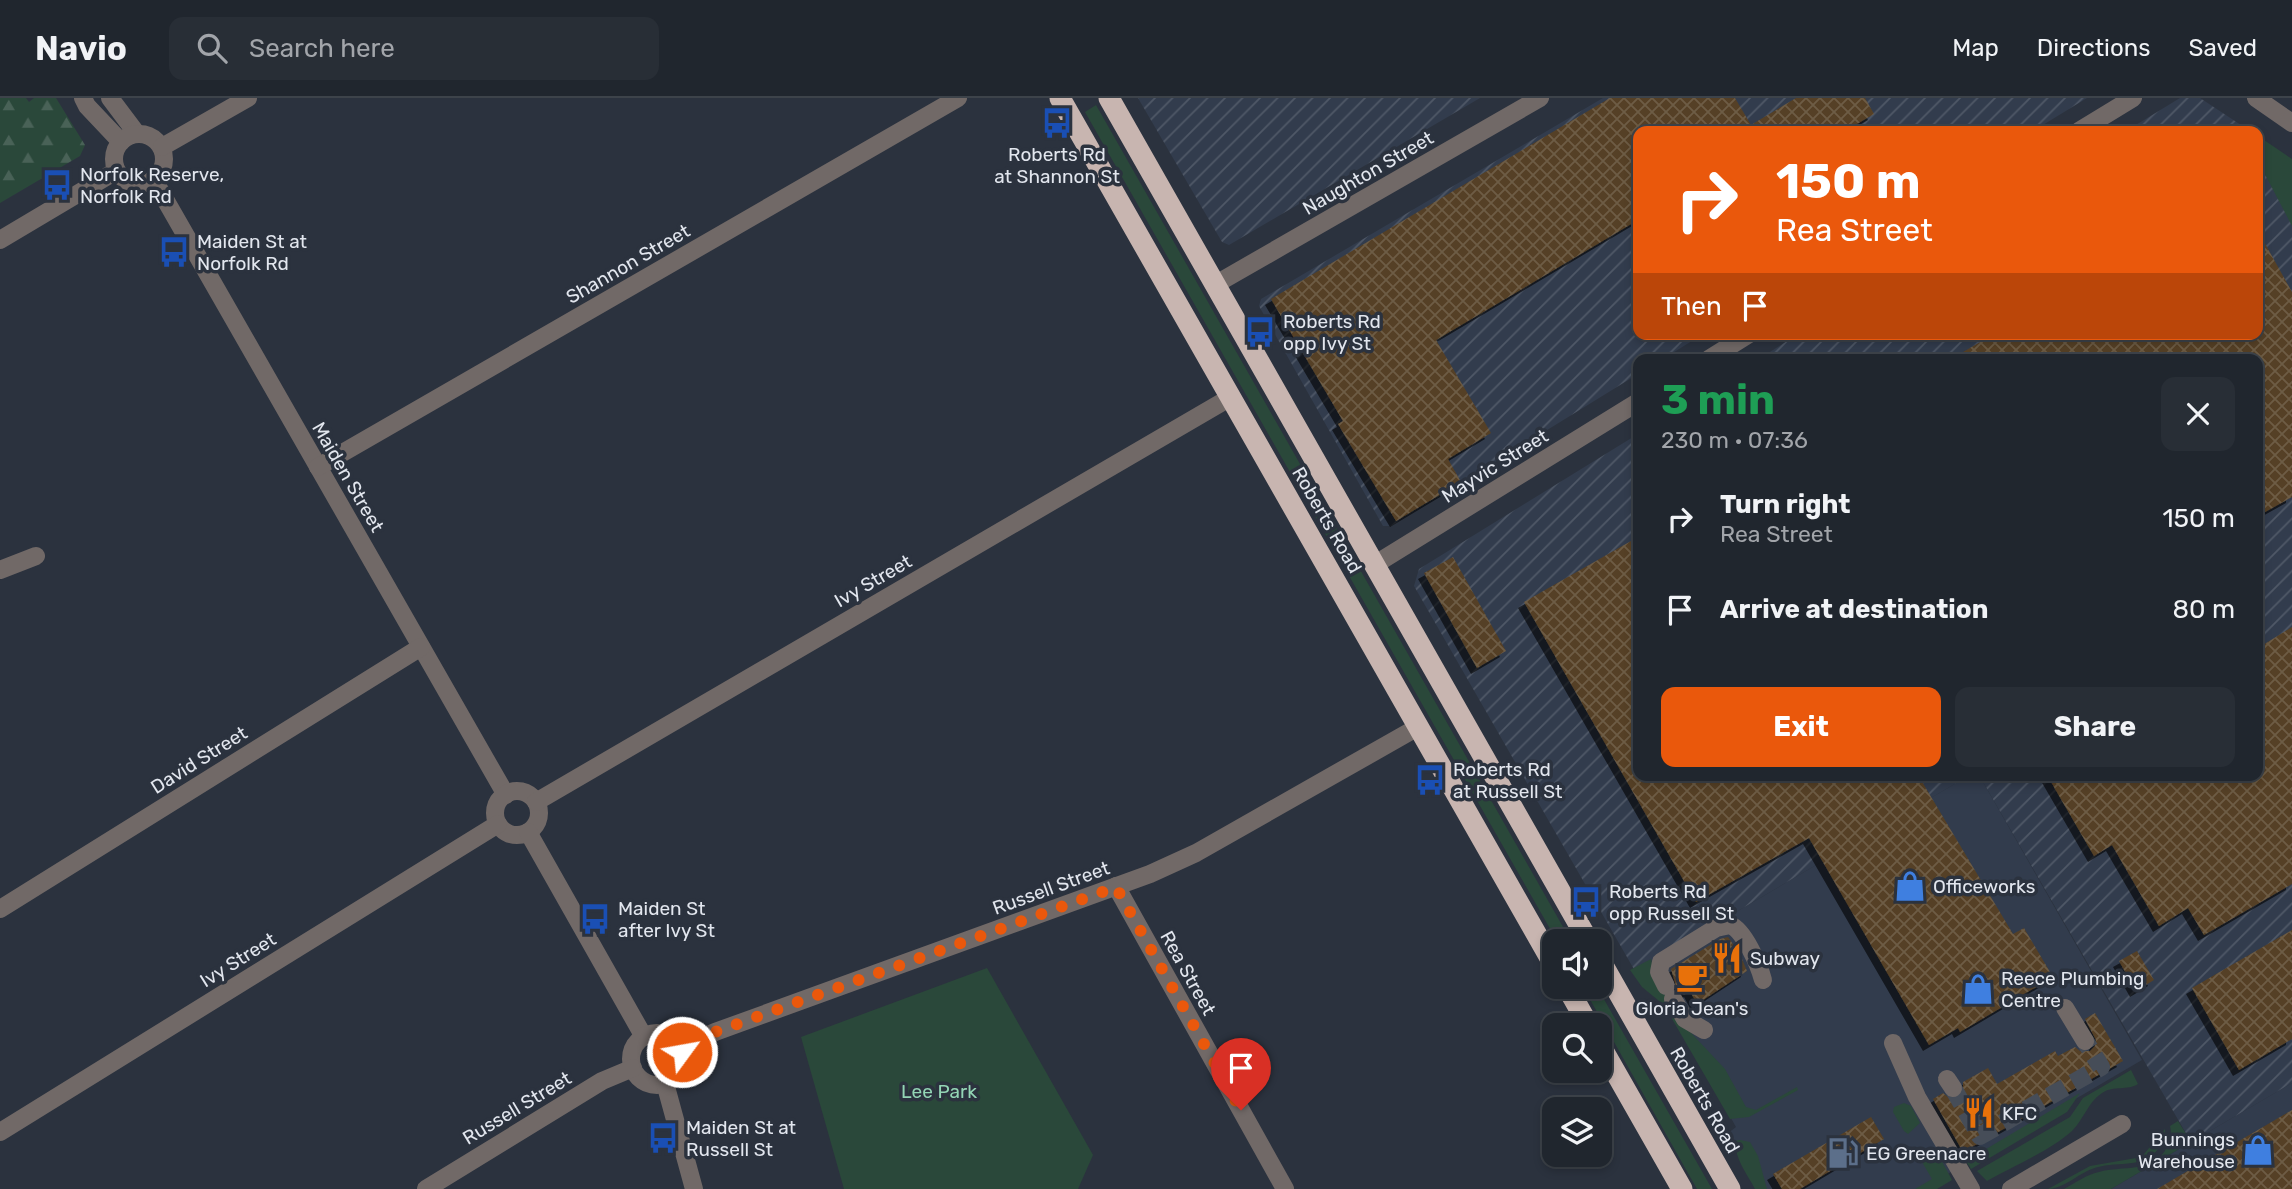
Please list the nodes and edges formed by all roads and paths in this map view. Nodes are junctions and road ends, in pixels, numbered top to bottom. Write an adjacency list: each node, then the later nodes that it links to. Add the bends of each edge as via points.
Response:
1 (83, 98): 12 (street)
2 (110, 98): 12 (street)
3 (248, 98): 13 (street)
4 (958, 98): 22 (street, Shannon Street)
5 (1060, 98): 20 (highway, Roberts Road)
6 (1110, 98): 17 (highway, Roberts Road)
7 (1540, 98): 17 (street, Naughton Street)
8 (2133, 98): 11 (street)
9 (2256, 98): 10 (street)
10 (2292, 123)
11 (2087, 126)
12 (129, 138): 13 (street, via 154,139); 14 (street, via 114,156)
13 (162, 147): 15 (street, via 165,162)
14 (116, 171): 15 (street, via 137,185); 16 (street)
15 (154, 180): 22 (street, Maiden Street)
16 (0, 240)
17 (1216, 284): 24 (highway, Roberts Road)
18 (1739, 340): 19 (street)
19 (1717, 354)
20 (1231, 397): 27 (highway, Roberts Road); 29 (street, Ivy Street)
21 (1633, 405): 24 (street, Mayvic Street)
22 (318, 467): 26 (street, Maiden Street)
23 (36, 555): 25 (street)
24 (1374, 565): 34 (highway, Roberts Road)
25 (0, 570)
26 (421, 647): 28 (street, Maiden Street); 33 (street, David Street)
27 (1418, 727): 32 (street, Russell Street, via 1196,853); 35 (highway, Roberts Road)
28 (506, 794): 29 (street, via 525,793); 30 (street, via 495,811)
29 (536, 802): 31 (street, via 537,822)
30 (498, 824): 31 (street, via 508,834); 48 (street, Ivy Street)
31 (527, 832): 40 (street)
32 (1116, 887): 43 (street, Russell Street); 51 (street, Rea Street)
33 (0, 909)
34 (1582, 929)
35 (1542, 944)
36 (1763, 980): 39 (street, via 1739,931 1730,925 1661,962 1659,972 1685,1019)
37 (1612, 981): 53 (highway, Roberts Road)
38 (2065, 1009): 41 (street)
39 (1704, 1030)
40 (644, 1037): 43 (street, via 665,1034); 45 (street, via 632,1052)
41 (2085, 1041)
42 (1893, 1043): 54 (street, via 1917,1097)
43 (681, 1048): 46 (street, via 681,1069)
44 (1612, 1066): 52 (highway)
45 (633, 1068): 46 (street, via 646,1082); 49 (street, Russell Street, via 602,1081)
46 (665, 1083): 50 (street)
47 (2122, 1124): 55 (street)
48 (0, 1132)
49 (426, 1189)
50 (694, 1189)
51 (1285, 1189)
52 (1682, 1189)
53 (1730, 1189)
54 (1971, 1189)
55 (2011, 1189)

